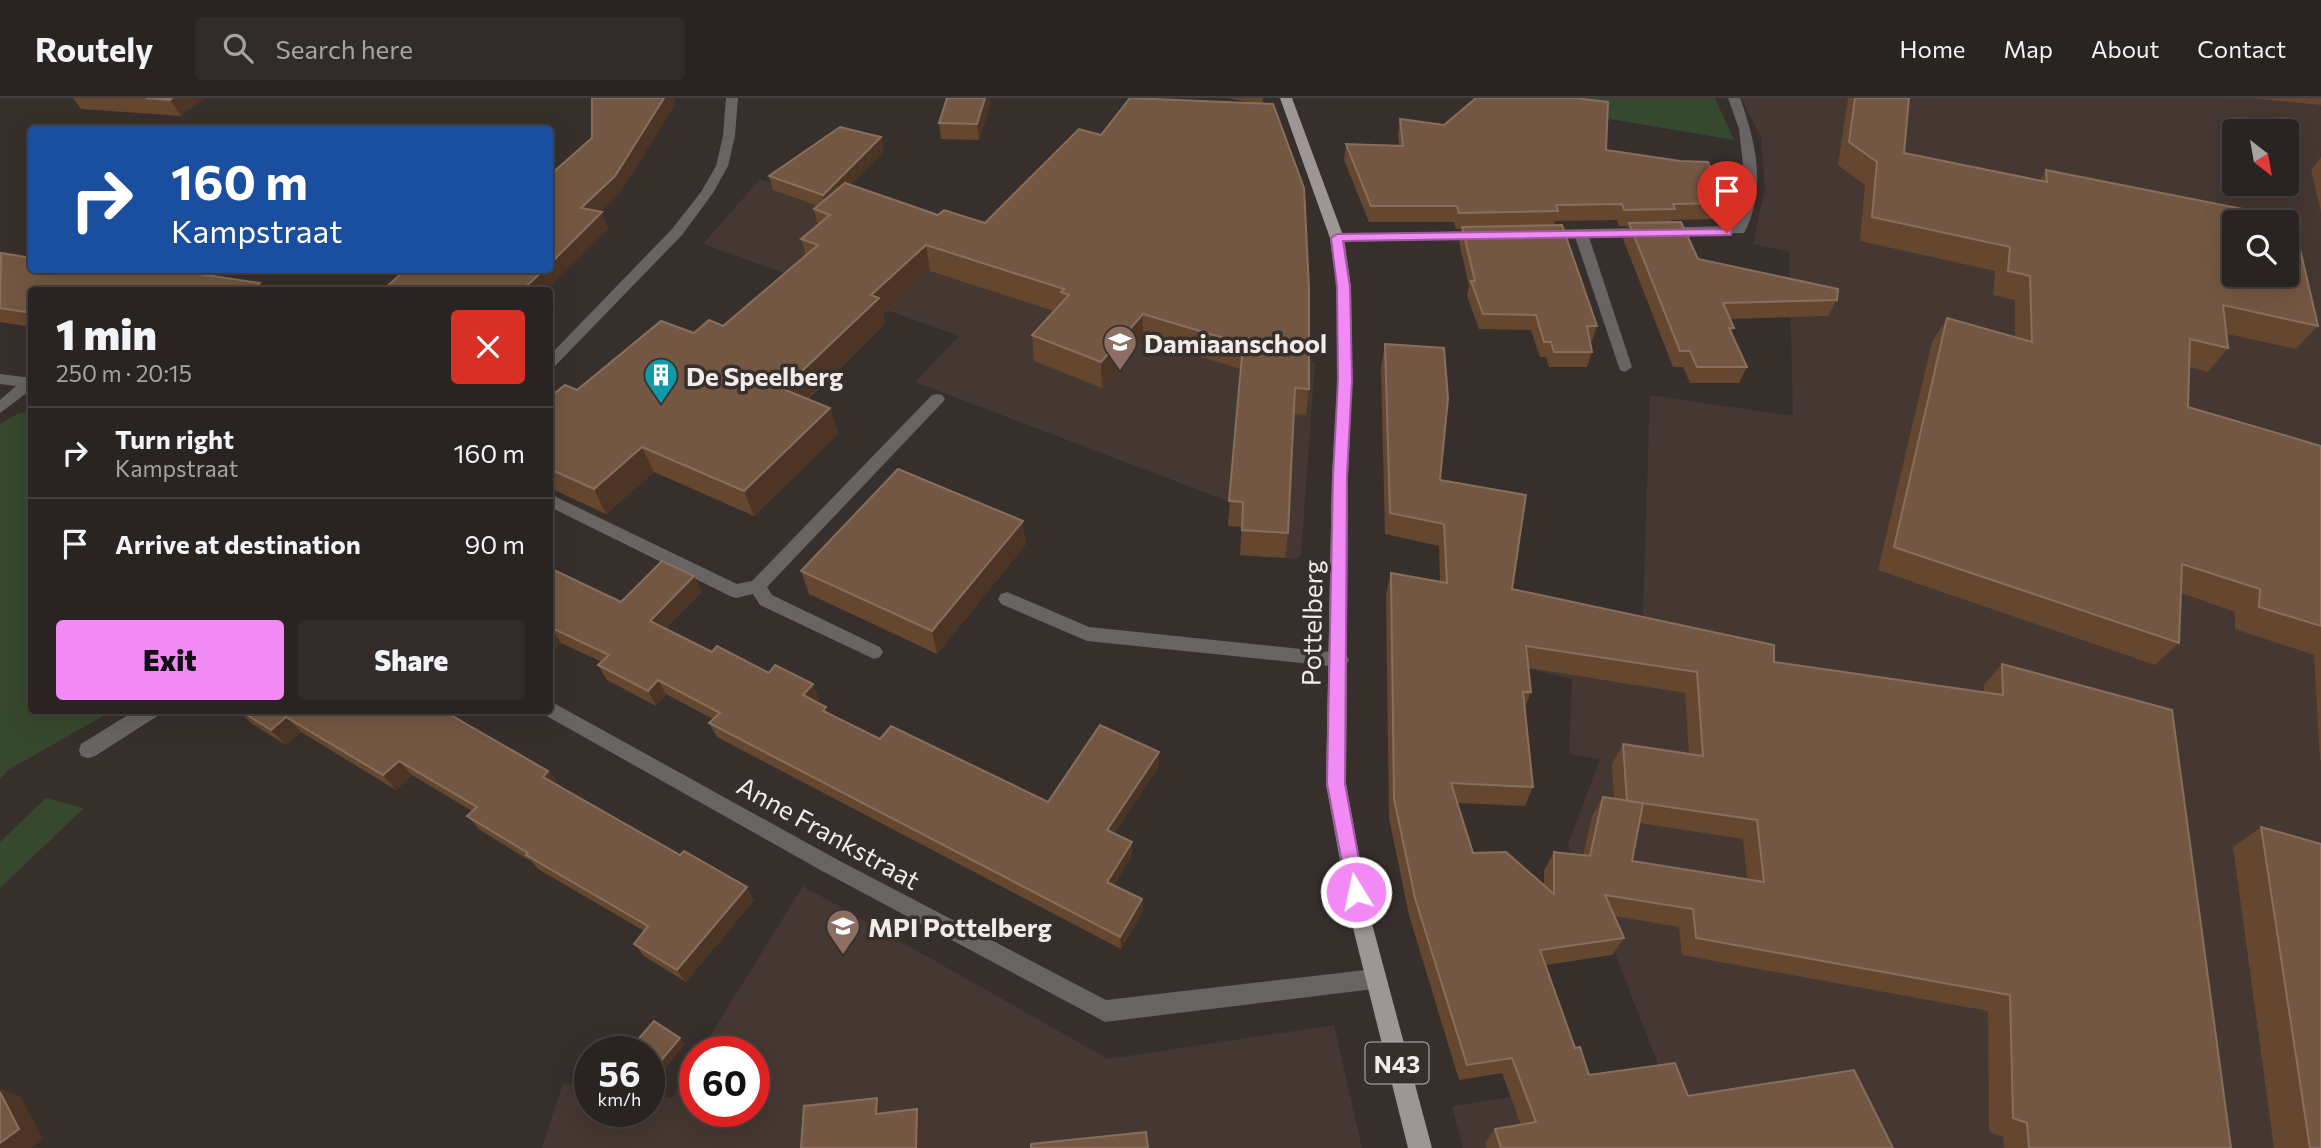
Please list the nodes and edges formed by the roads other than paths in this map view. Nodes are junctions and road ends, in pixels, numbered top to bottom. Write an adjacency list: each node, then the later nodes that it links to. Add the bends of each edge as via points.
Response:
1 (732, 98): 8 (street, via 722,166 707,193 677,232)
2 (1286, 98): 7 (main road, Pottelberg / N43)
3 (1734, 98): 5 (street, via 1745,129 1752,191 1739,230)
4 (1529, 234): 5 (street)
5 (1581, 234): 9 (street)
6 (1502, 235): 7 (street)
7 (1337, 238): 19 (main road, Pottelberg / N43, via 1345,380)
8 (553, 360)
9 (1625, 367)
10 (0, 379): 11 (street)
11 (28, 383)
12 (28, 385): 14 (street)
13 (937, 399): 16 (street)
14 (0, 408)
15 (553, 501): 16 (street, via 736,591)
16 (757, 586): 18 (street, via 766,600)
17 (1007, 599): 19 (street, via 1087,634)
18 (874, 652)
19 (1340, 660): 23 (main road, Pottelberg / N43, via 1336,784)
20 (553, 711): 23 (street, Anne Frankstraat, via 831,866 1105,1011)
21 (146, 714): 22 (street)
22 (88, 750)
23 (1374, 979): 24 (main road, Pottelberg / N43)
24 (1420, 1148)

